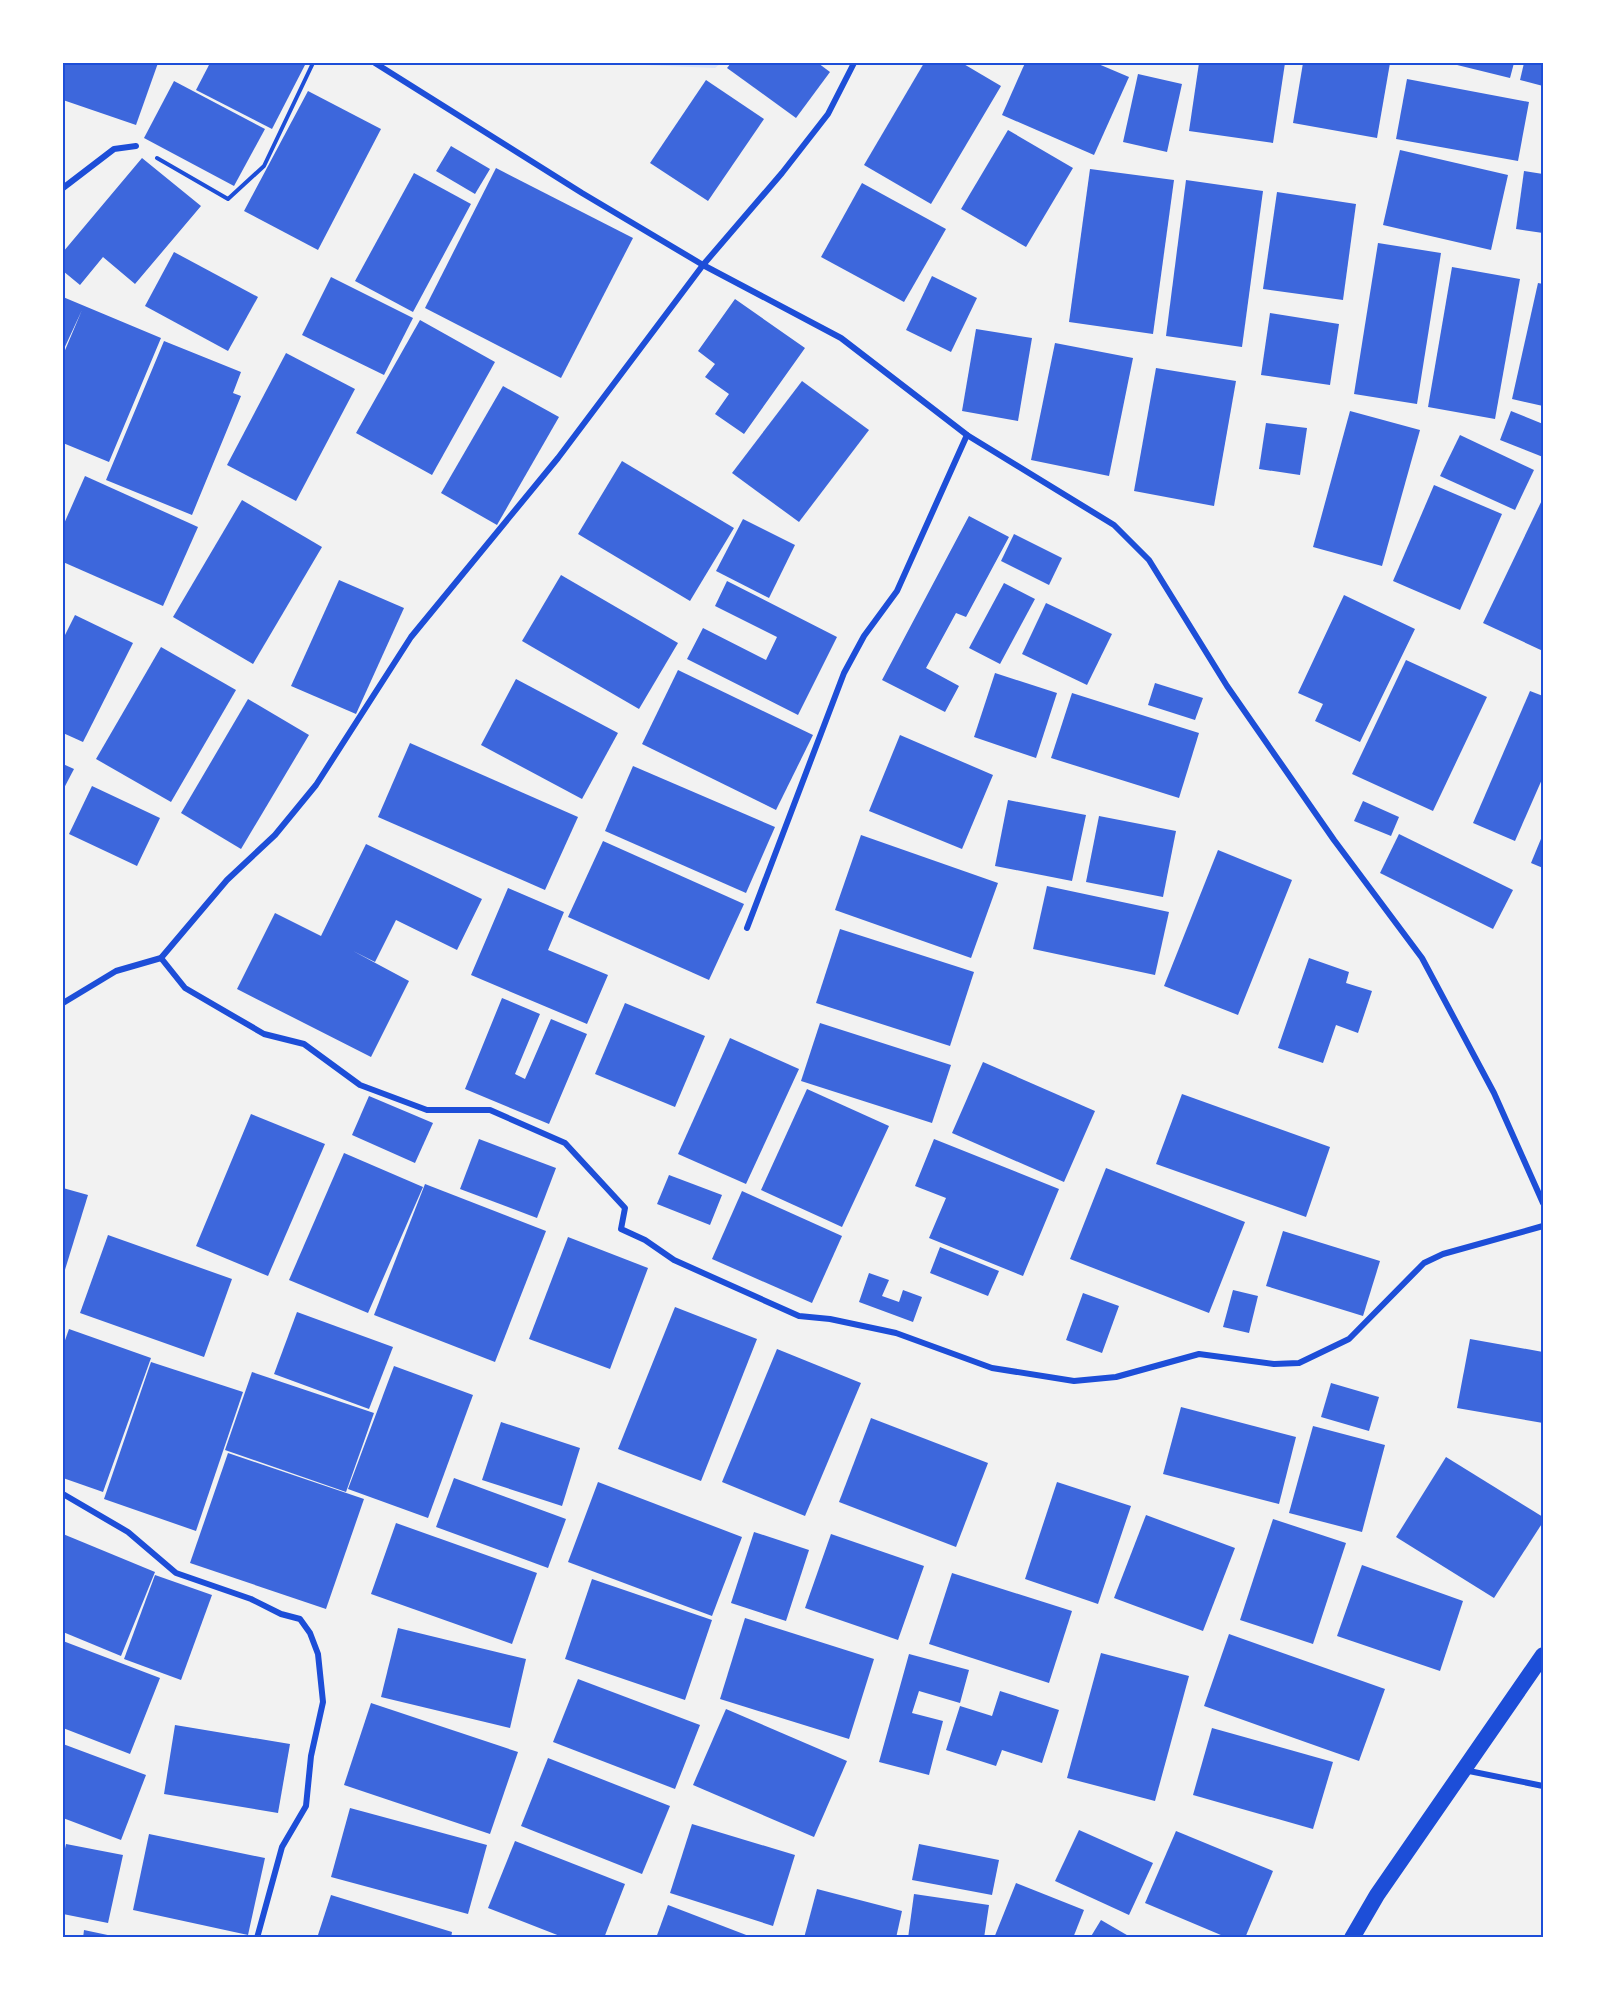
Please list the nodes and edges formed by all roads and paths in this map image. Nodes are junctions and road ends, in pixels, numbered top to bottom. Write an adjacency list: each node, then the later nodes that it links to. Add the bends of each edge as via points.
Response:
1 (313, 63): 4 (path, via 264,166 228,199)
2 (375, 63): 6 (street)
3 (854, 63): 6 (street, via 828,114)
4 (136, 146): 5 (street, via 114,149)
5 (63, 188)
6 (703, 265): 7 (street, via 841,338); 9 (street, via 558,458 411,637 316,784)
7 (967, 435): 8 (street, via 897,591 864,636 844,673); 11 (street, via 1114,525 1149,560 1227,686 1422,958 1494,1093)
8 (747, 928)
9 (161, 958): 10 (street, via 116,971); 12 (street, via 185,988 264,1034 304,1044 360,1085 427,1110 490,1110 565,1143 625,1208 621,1229 674,1260 799,1316 896,1333 992,1368 1042,1378 1074,1382 1116,1377 1199,1354 1274,1364 1299,1363 1349,1339 1424,1263)
10 (63, 1003)
11 (1543, 1203)
12 (1543, 1226)
13 (63, 1494): 17 (street, via 128,1532 176,1573 300,1619 310,1633 318,1654 323,1702 311,1756 306,1806 282,1847)
14 (1543, 1655): 15 (highway)
15 (1462, 1770): 16 (street); 18 (highway)
16 (1543, 1786)
17 (257, 1938)
18 (1352, 1938)

